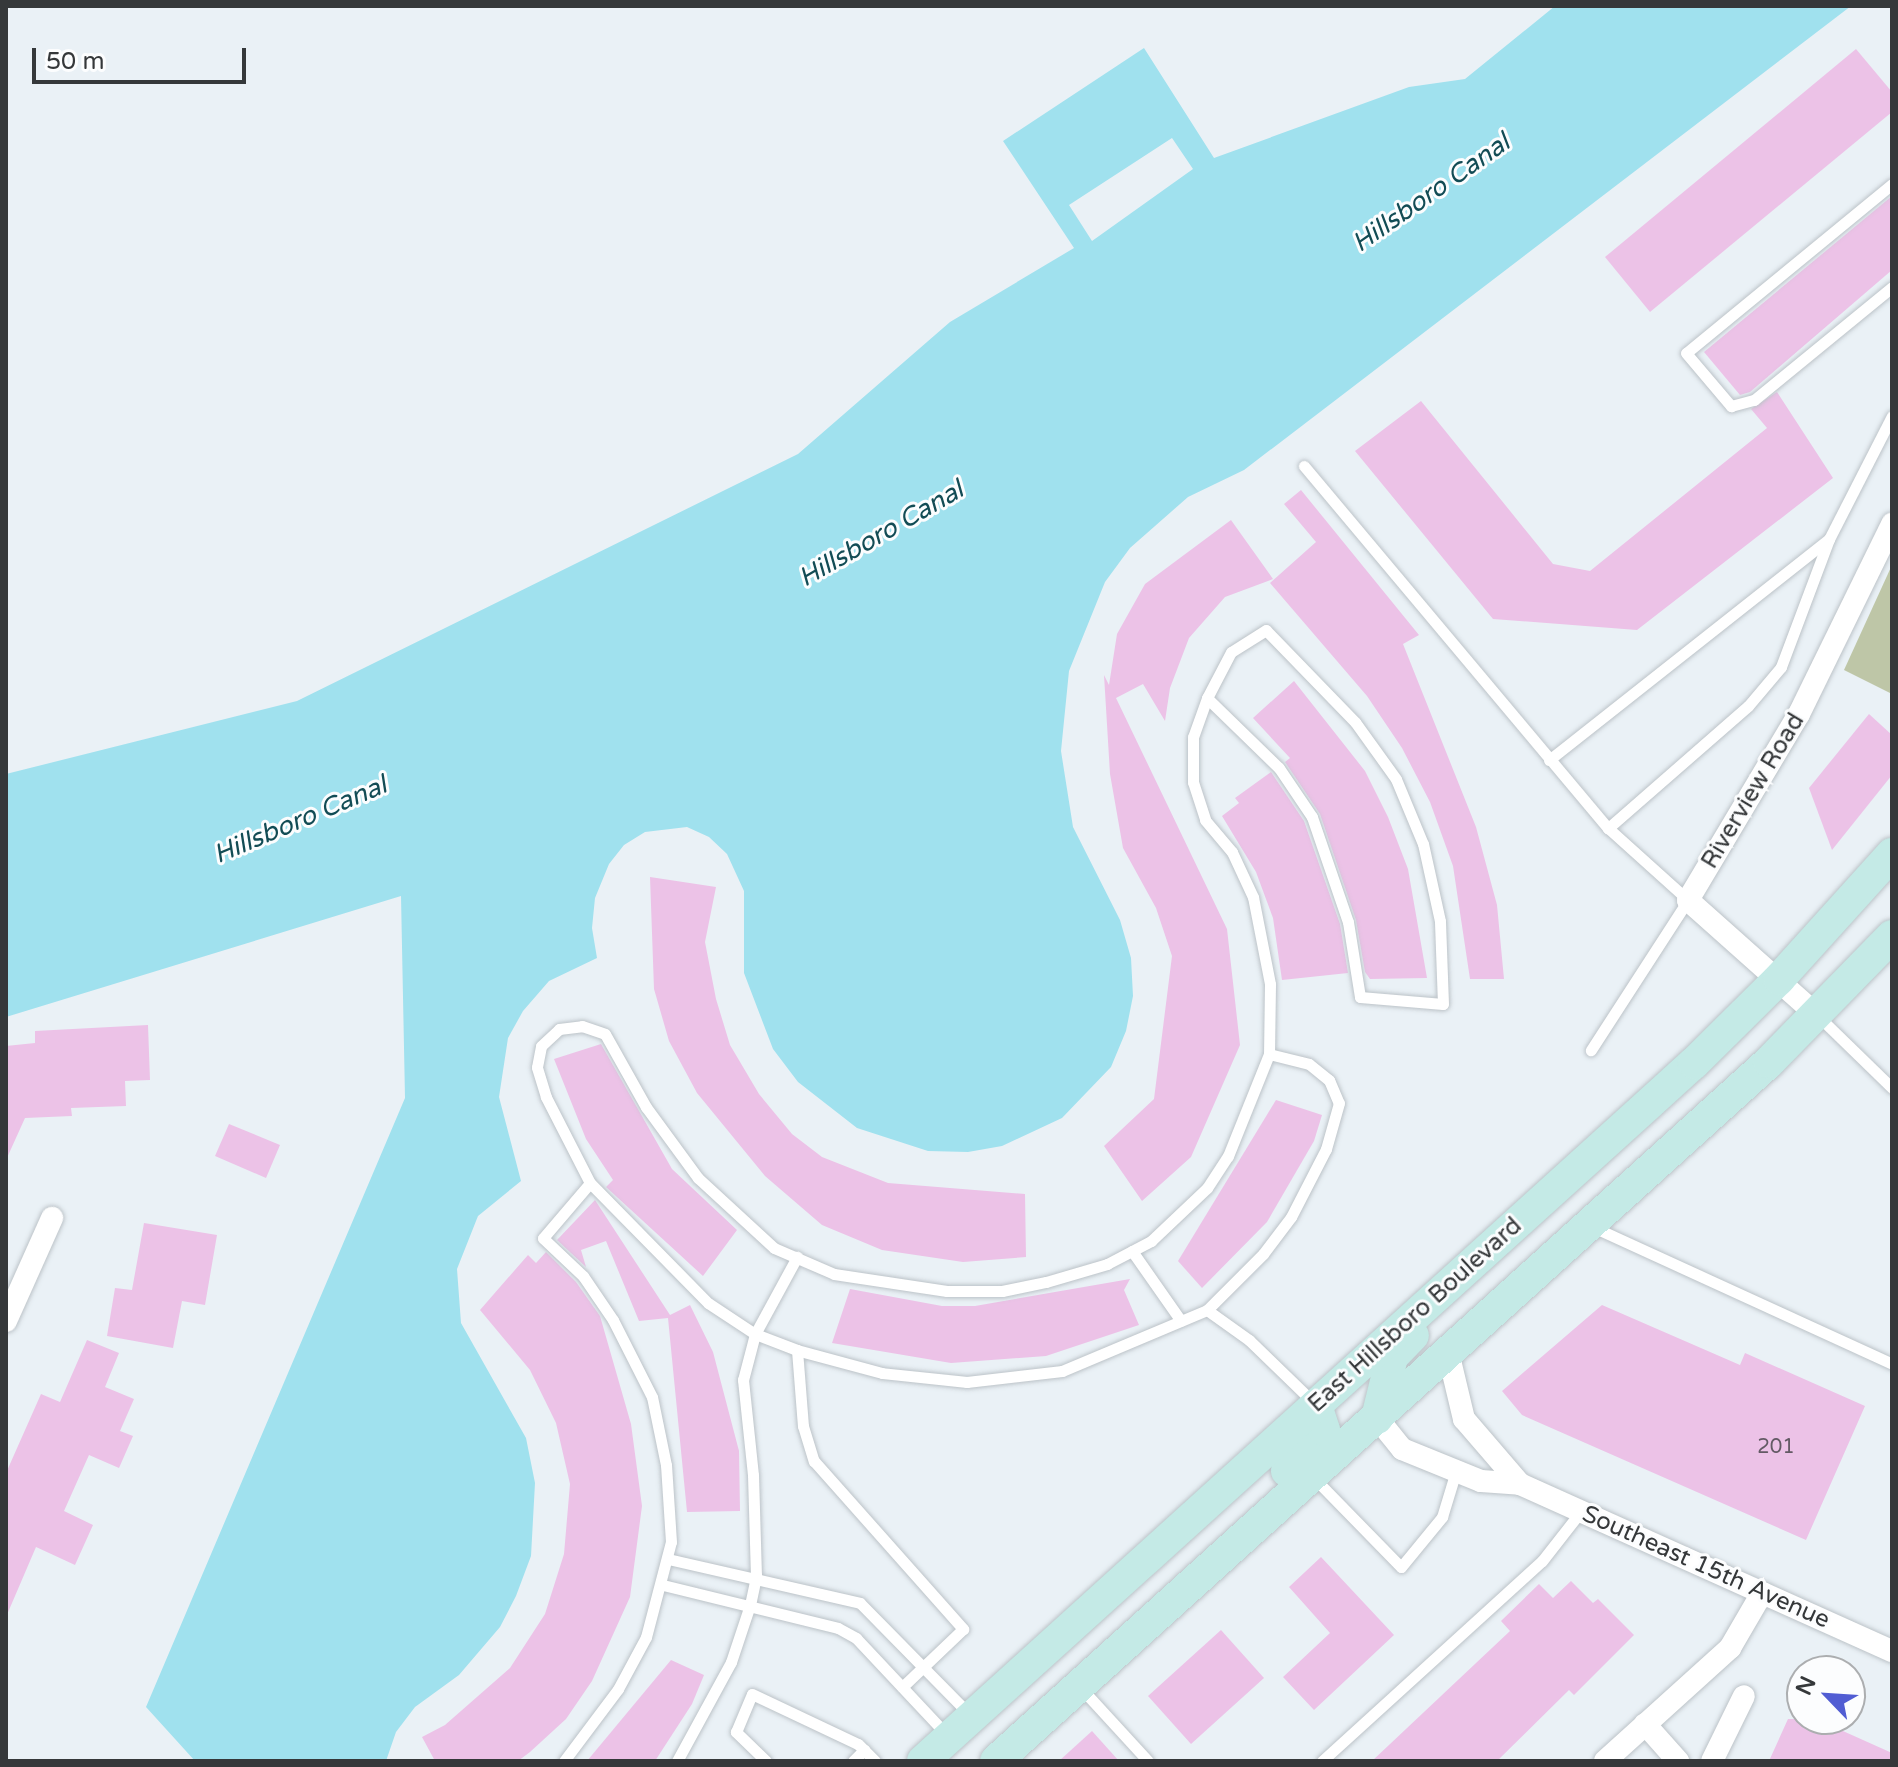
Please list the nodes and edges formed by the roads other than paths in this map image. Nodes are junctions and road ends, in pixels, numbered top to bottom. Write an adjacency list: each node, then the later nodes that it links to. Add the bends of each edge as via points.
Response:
1 (1892, 184): 2 (lane, via 1686,353 1731,406 1754,400)
2 (1892, 287)
3 (1892, 416): 6 (lane)
4 (1304, 466): 8 (lane)
5 (1889, 536): 11 (street, Riverview Road, via 1799,714)
6 (1829, 539): 8 (lane); 9 (lane, via 1781,667 1748,706)
7 (1207, 698): 7 (lane, via 1231,652 1266,630 1355,722 1396,779 1423,844 1440,921 1443,1004 1360,997 1348,922 1312,817 1279,768); 16 (lane, via 1193,737 1193,782 1205,820 1232,852 1253,897 1270,984)
8 (1549, 760): 9 (lane)
9 (1608, 828): 11 (lane)
10 (1892, 854): 13 (main road, East Hillsboro Boulevard)
11 (1688, 900): 13 (street); 15 (lane)
12 (1892, 936): 14 (main road, East Hillsboro Boulevard)
13 (1779, 979): 14 (street); 21 (main road, East Hillsboro Boulevard)
14 (1818, 1016): 17 (lane); 20 (main road, East Hillsboro Boulevard)
15 (1591, 1050)
16 (1269, 1054): 22 (lane, via 1240,1130 1207,1188 1176,1222); 24 (lane, via 1309,1064 1329,1080 1339,1103 1326,1149 1291,1217 1263,1254)
17 (1892, 1088)
18 (590, 1183): 23 (lane, via 552,1110 537,1067 541,1046 559,1029 582,1026 605,1034 646,1107 698,1178 774,1248); 27 (lane, via 708,1303); 38 (lane, via 543,1238 583,1276 606,1309 652,1397 666,1465)
19 (52, 1218): 25 (street)
20 (1588, 1225): 29 (main road, East Hillsboro Boulevard); 30 (lane)
21 (1514, 1226): 31 (main road, East Hillsboro Boulevard); 32 (main road, via 1392,1357)
22 (1132, 1251): 23 (lane, via 1107,1264 1002,1291 834,1274); 26 (lane)
23 (797, 1257): 27 (lane)
24 (1207, 1310): 26 (lane); 31 (lane, via 1249,1340)
25 (6, 1321)
26 (1181, 1321): 28 (lane, via 1062,1371 967,1382 882,1373)
27 (755, 1334): 28 (lane); 39 (lane, via 743,1380)
28 (797, 1350): 44 (lane, via 803,1426 814,1461 963,1629)
29 (1448, 1352): 32 (main road, East Hillsboro Boulevard); 35 (street, Southeast 15th Avenue, via 1464,1419)
30 (1892, 1364)
31 (1316, 1405): 37 (main road, via 1324,1430 1313,1448 1247,1508); 49 (main road, East Hillsboro Boulevard)
32 (1377, 1418): 33 (street, Southeast 15th Avenue, via 1402,1449); 34 (main road, East Hillsboro Boulevard)
33 (1456, 1471): 34 (lane, via 1442,1517 1401,1567); 35 (street, Southeast 15th Avenue, via 1481,1481)
34 (1312, 1475): 37 (main road, East Hillsboro Boulevard)
35 (1520, 1484): 36 (street, Southeast 15th Avenue)
36 (1581, 1511): 41 (street, Southeast 15th Avenue); 59 (lane, via 1542,1561)
37 (1243, 1537): 45 (main road, East Hillsboro Boulevard)
38 (668, 1559): 39 (lane); 40 (lane)
39 (756, 1576): 42 (lane); 44 (lane, via 860,1603)
40 (663, 1585): 42 (lane); 51 (lane, via 646,1637 618,1689)
41 (1762, 1593): 43 (street, Southeast 15th Avenue); 48 (street, via 1730,1648)
42 (750, 1605): 46 (lane, via 838,1628 856,1638); 52 (lane, via 731,1662)
43 (1892, 1651)
44 (925, 1666): 46 (lane); 49 (lane)
45 (1079, 1686): 57 (main road, East Hillsboro Boulevard); 58 (lane)
46 (902, 1687): 49 (lane)
47 (1744, 1696): 62 (street)
48 (1645, 1724): 60 (street); 61 (street)
49 (960, 1727): 56 (main road, East Hillsboro Boulevard)
50 (864, 1750): 53 (lane, via 752,1694 736,1732); 54 (lane); 55 (lane)
51 (564, 1761)
52 (677, 1761)
53 (766, 1761)
54 (853, 1761)
55 (875, 1761)
56 (923, 1761)
57 (996, 1761)
58 (1148, 1761)
59 (1322, 1761)
60 (1605, 1761)
61 (1678, 1761)
62 (1712, 1761)

